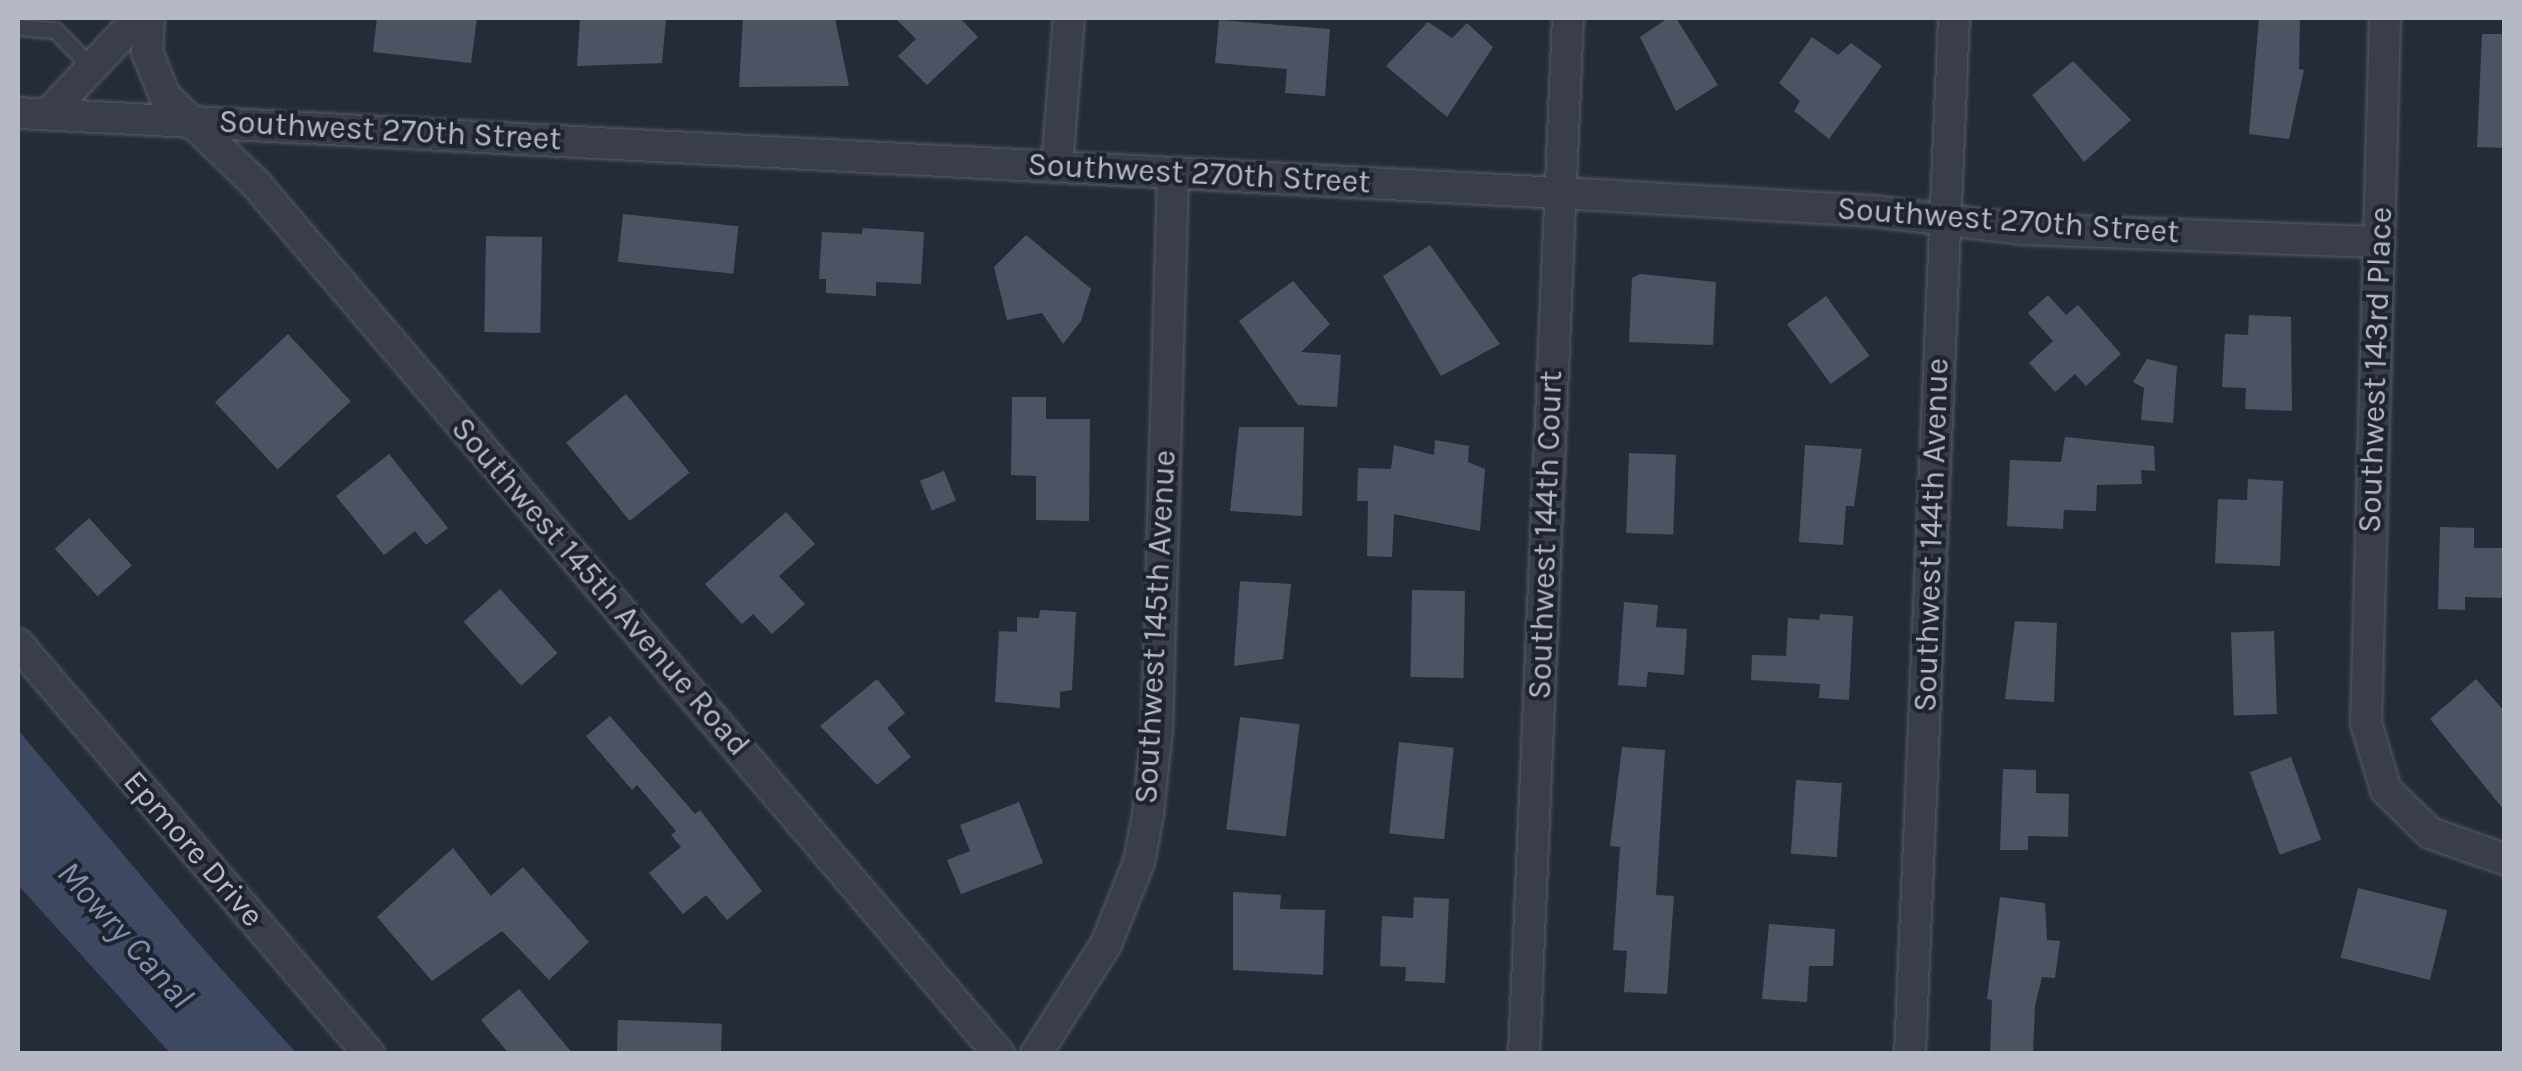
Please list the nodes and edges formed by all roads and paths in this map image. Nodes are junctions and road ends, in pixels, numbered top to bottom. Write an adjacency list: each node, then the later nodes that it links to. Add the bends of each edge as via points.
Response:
1 (138, 18): 8 (street)
2 (149, 18): 10 (street, Southwest 145th Avenue Road, via 153,76)
3 (1069, 18): 11 (street)
4 (1568, 18): 13 (street, Southwest 144th Court)
5 (1954, 18): 14 (street, Southwest 144th Avenue)
6 (2385, 18): 15 (street, Southwest 143rd Place)
7 (18, 27): 8 (lane, via 55,30)
8 (91, 67): 9 (street)
9 (33, 113): 10 (street, Southwest 270th Street)
10 (197, 122): 11 (street, Southwest 270th Street); 19 (street, Southwest 145th Avenue Road)
11 (1057, 166): 12 (street, Southwest 270th Street)
12 (1173, 173): 13 (street, Southwest 270th Street); 20 (street, Southwest 145th Avenue, via 1157,730 1148,814 1139,862 1106,944)
13 (1560, 193): 14 (street, Southwest 270th Street); 21 (street, Southwest 144th Court)
14 (1946, 219): 15 (street, Southwest 270th Street); 22 (street, Southwest 144th Avenue)
15 (2380, 242): 17 (street, Southwest 143rd Place, via 2366,723 2386,790 2430,833)
16 (18, 644): 18 (street, Epmore Drive)
17 (2504, 860)
18 (368, 1054)
19 (999, 1054)
20 (1036, 1054)
21 (1524, 1054)
22 (1910, 1054)

